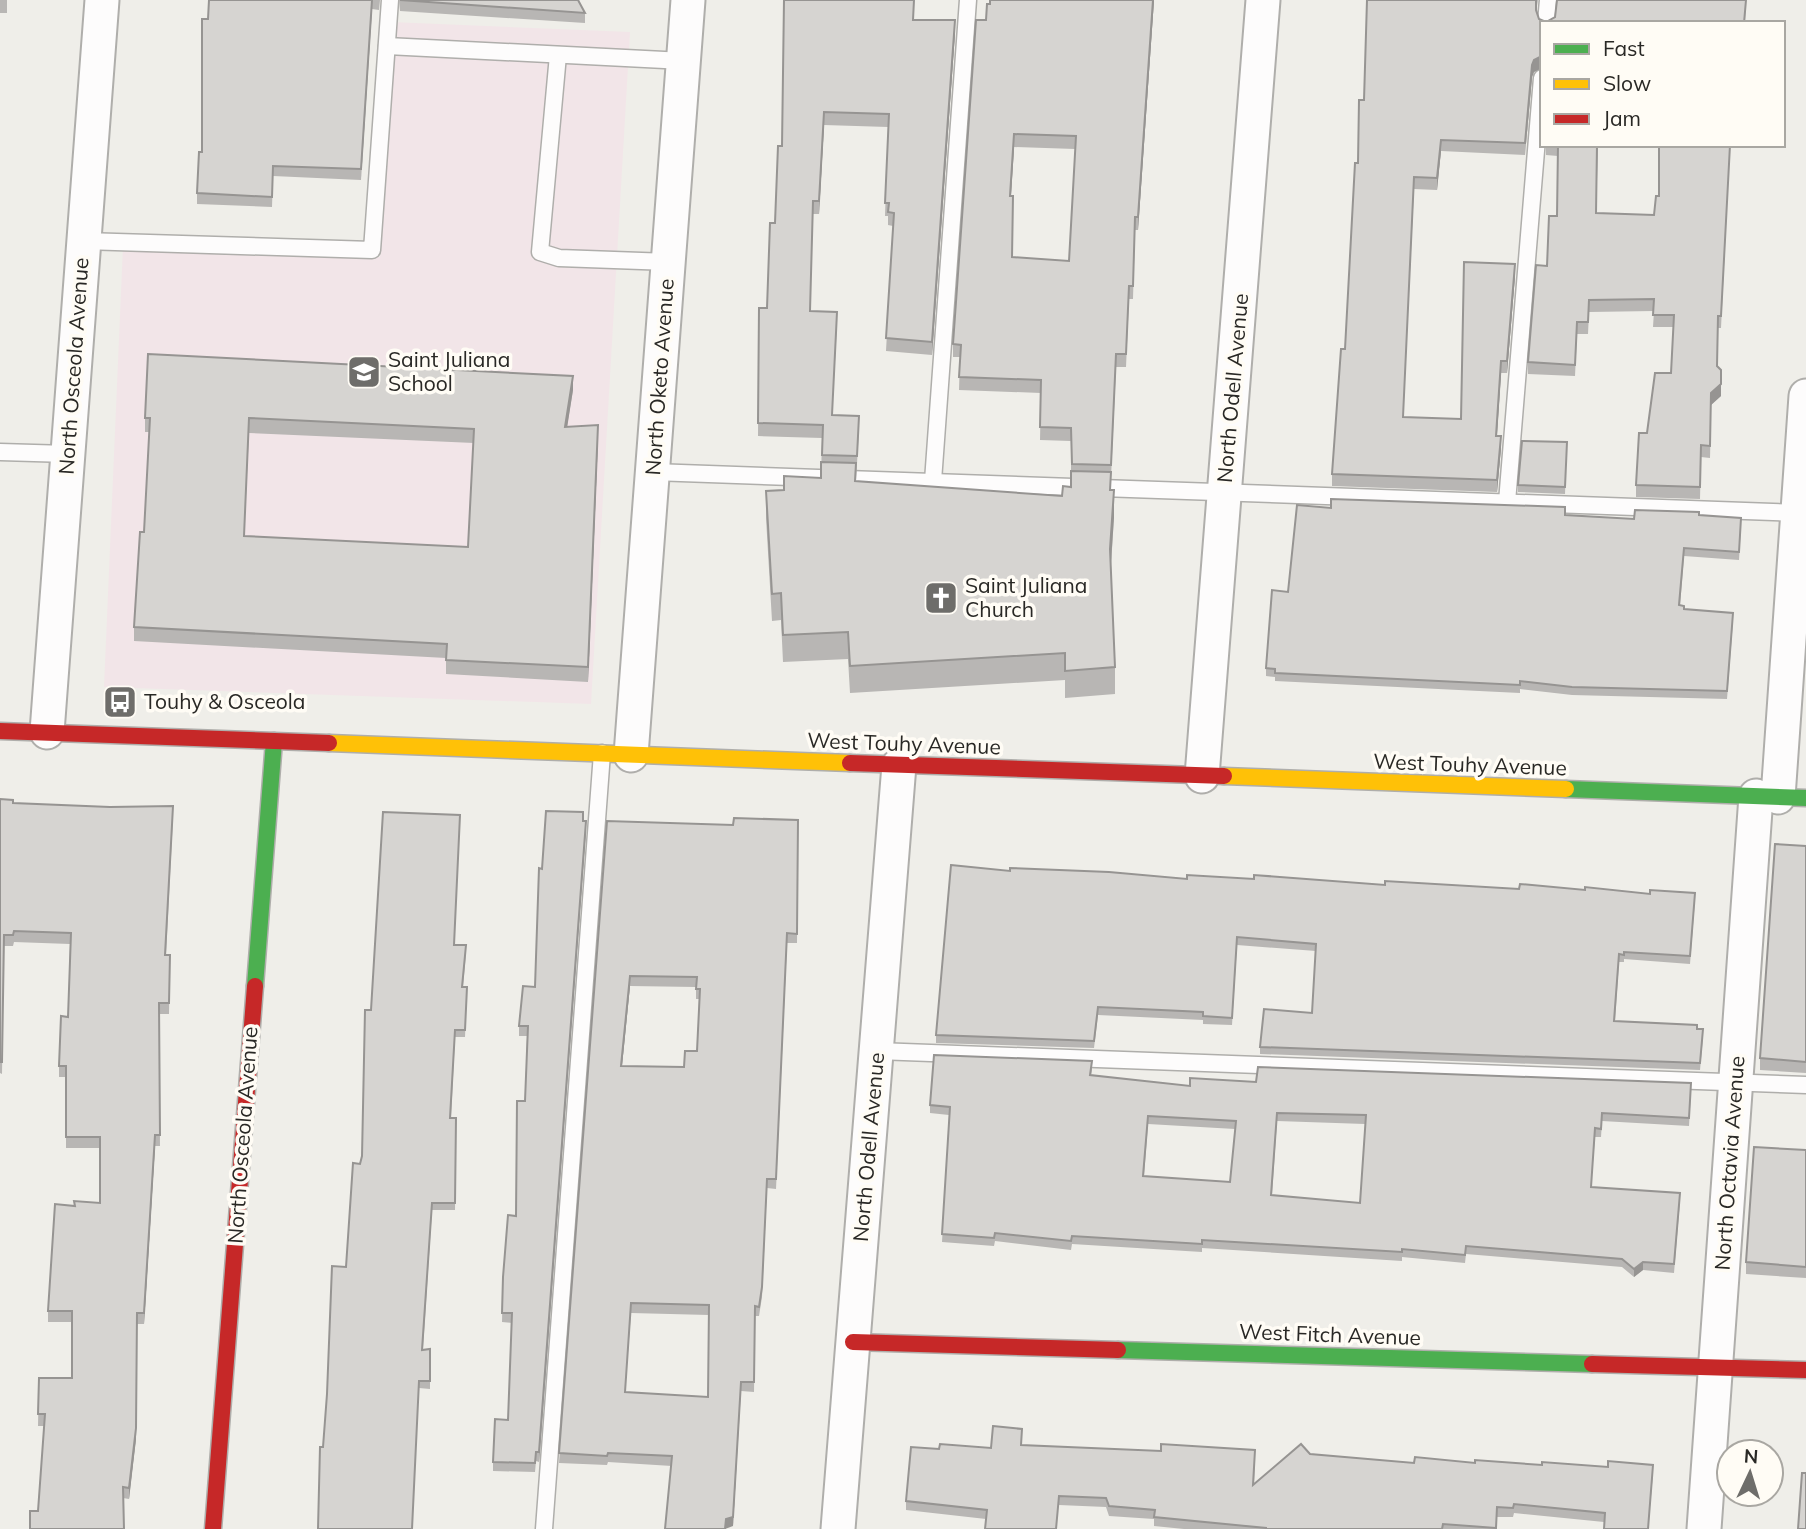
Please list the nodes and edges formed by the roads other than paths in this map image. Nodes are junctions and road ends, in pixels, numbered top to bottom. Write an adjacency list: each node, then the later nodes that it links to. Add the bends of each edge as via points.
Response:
1 (102, 0): 12 (street, North Osceola Avenue)
2 (390, 0): 8 (lane)
3 (688, 0): 10 (street, North Oketo Avenue)
4 (968, 0): 18 (lane)
5 (1263, 0): 19 (street, North Odell Avenue)
6 (1548, 0): 7 (lane)
7 (1546, 21)
8 (387, 46): 9 (lane); 12 (lane, via 372,250)
9 (558, 55): 10 (lane); 13 (lane, via 540,252 559,258)
10 (684, 61): 13 (street, North Oketo Avenue)
11 (1540, 102): 20 (lane)
12 (84, 241): 16 (street, North Osceola Avenue)
13 (669, 262): 17 (street, North Oketo Avenue)
14 (1806, 396): 21 (street, North Octavia Avenue)
15 (0, 452): 16 (lane)
16 (68, 454): 23 (street, North Osceola Avenue)
17 (653, 472): 18 (lane); 25 (street, North Oketo Avenue)
18 (933, 481): 19 (lane)
19 (1225, 491): 20 (lane); 27 (street, North Odell Avenue)
20 (1507, 502): 21 (lane)
21 (1802, 513): 28 (street, North Octavia Avenue)
22 (0, 730): 23 (main road, West Touhy Avenue)
23 (47, 732): 24 (main road, West Touhy Avenue)
24 (274, 741): 25 (main road, West Touhy Avenue); 35 (main road, North Osceola Avenue)
25 (617, 754): 26 (main road, West Touhy Avenue); 36 (lane)
26 (900, 765): 27 (main road, West Touhy Avenue); 29 (street, North Odell Avenue)
27 (1202, 776): 28 (main road, West Touhy Avenue)
28 (1780, 797): 30 (street, North Octavia Avenue)
29 (877, 1051): 30 (lane); 32 (street, North Odell Avenue)
30 (1735, 1082): 31 (lane); 33 (street, North Octavia Avenue)
31 (1806, 1085)
32 (853, 1342): 33 (main road, West Fitch Avenue); 37 (street, North Odell Avenue)
33 (1716, 1367): 34 (main road, West Fitch Avenue); 38 (street, North Octavia Avenue)
34 (1806, 1370)
35 (213, 1529)
36 (544, 1529)
37 (838, 1529)
38 (1704, 1529)

